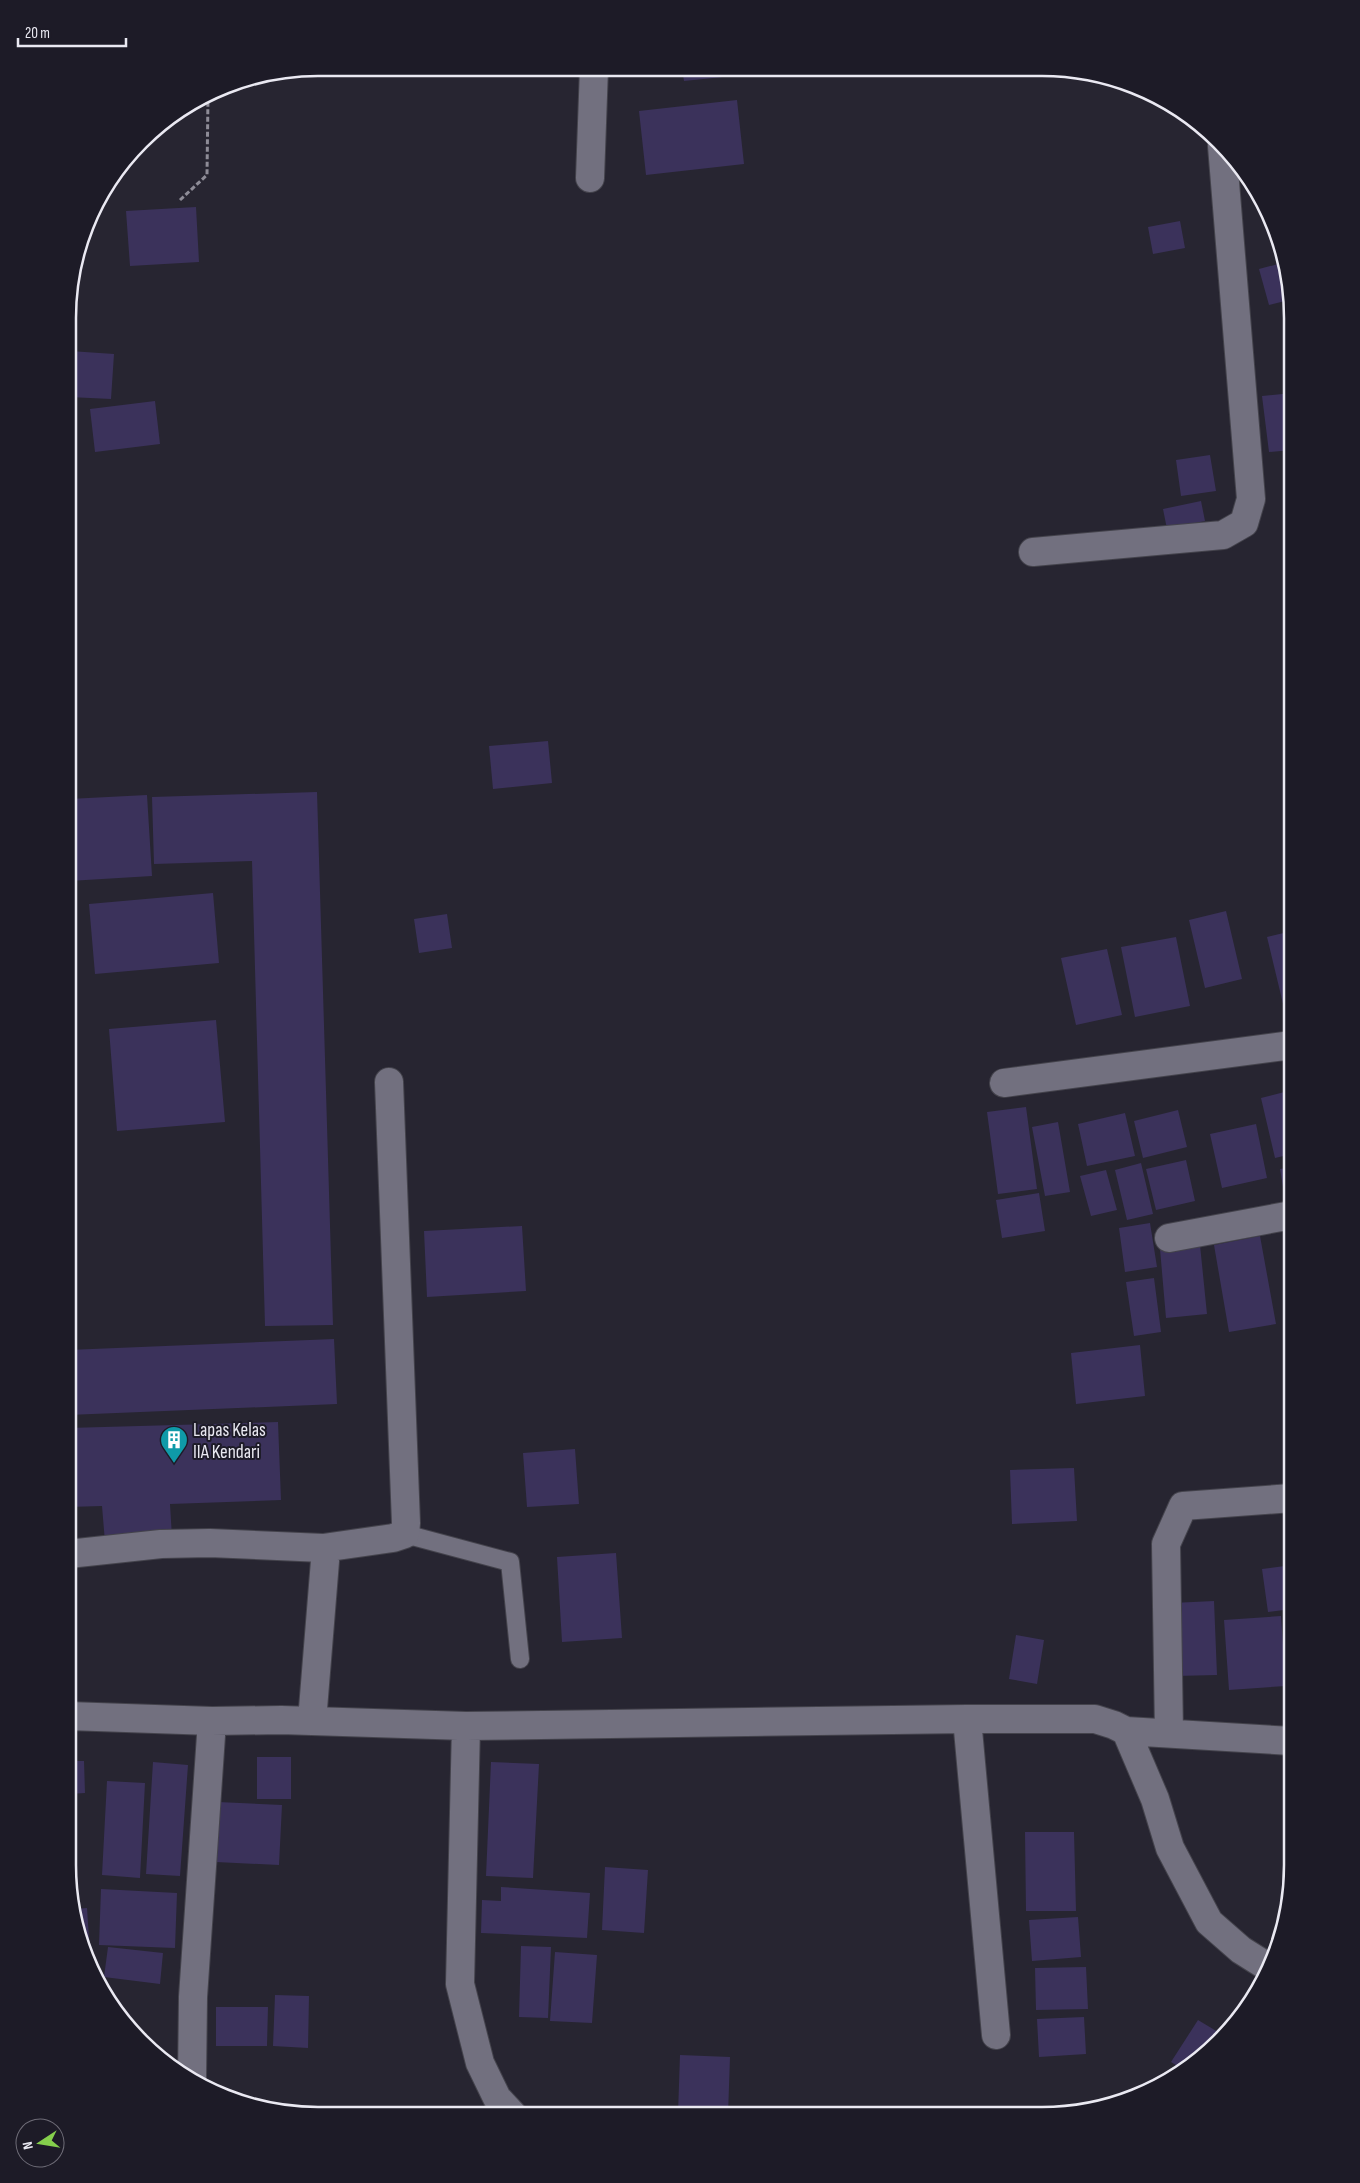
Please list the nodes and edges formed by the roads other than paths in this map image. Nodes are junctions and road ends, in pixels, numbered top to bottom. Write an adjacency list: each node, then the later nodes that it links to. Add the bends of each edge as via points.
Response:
1 (594, 76): 3 (street)
2 (1223, 158): 4 (street, via 1251,499 1244,523 1223,535)
3 (590, 178)
4 (1034, 552)
5 (1284, 1046): 7 (street)
6 (388, 1082): 11 (street)
7 (1004, 1084)
8 (1284, 1216): 9 (street)
9 (1169, 1238)
10 (1284, 1499): 21 (street, via 1183,1506 1166,1544)
11 (404, 1534): 12 (street); 14 (lane, via 510,1562)
12 (323, 1548): 13 (street, via 161,1544); 17 (street, via 325,1561)
13 (76, 1553)
14 (520, 1659)
15 (76, 1716): 18 (street)
16 (967, 1719): 19 (street); 20 (street, via 1095,1719); 24 (street)
17 (312, 1720): 18 (street); 19 (street)
18 (212, 1721): 25 (street, via 193,1997)
19 (466, 1726): 26 (street, via 460,1984 480,2063 497,2098)
20 (1126, 1731): 21 (street); 23 (street, via 1155,1799 1170,1848 1209,1922)
21 (1169, 1733): 22 (street)
22 (1284, 1740)
23 (1263, 1964)
24 (996, 2035)
25 (192, 2071)
26 (505, 2107)

